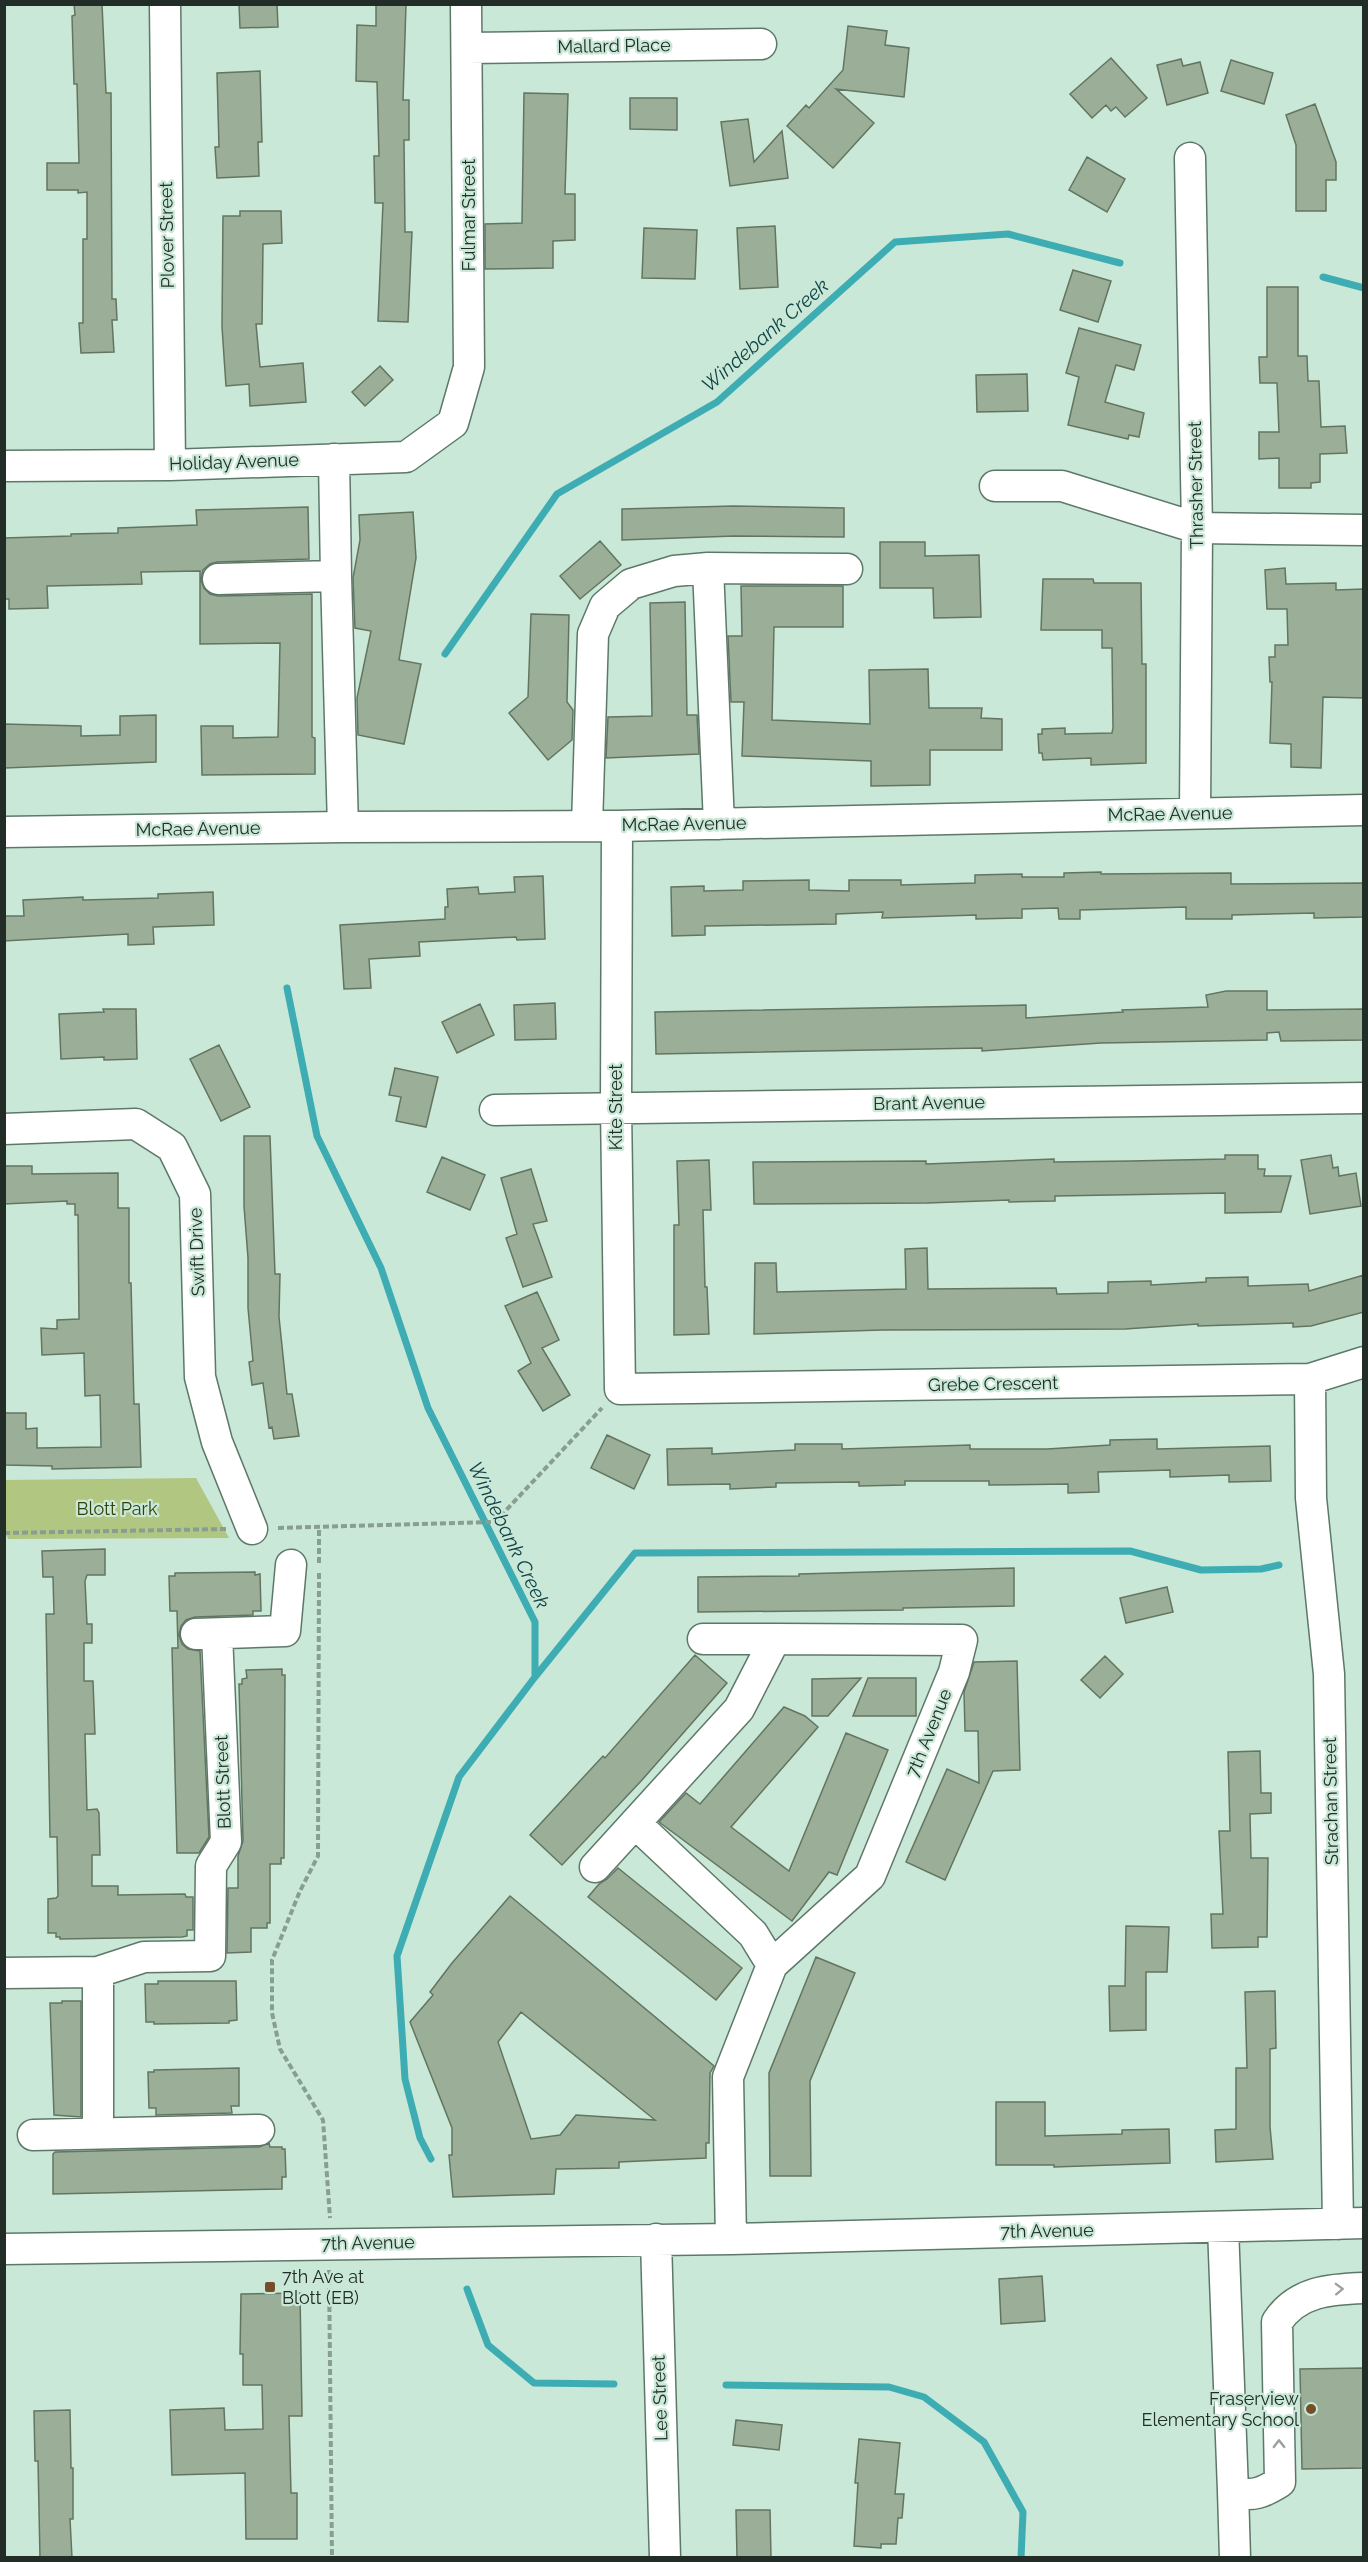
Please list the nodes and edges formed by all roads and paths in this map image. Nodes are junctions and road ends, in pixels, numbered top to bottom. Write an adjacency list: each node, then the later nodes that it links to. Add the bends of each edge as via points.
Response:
1 (165, 4): 8 (street, Plover Street)
2 (466, 4): 4 (street, Fulmar Street)
3 (761, 44): 4 (street, Mallard Place)
4 (468, 48): 6 (street, Fulmar Street, via 469,367)
5 (1190, 158): 11 (street, Thrasher Street)
6 (453, 423): 7 (street, Holiday Avenue, via 406,457)
7 (333, 459): 8 (street, Holiday Avenue); 15 (street)
8 (170, 465): 9 (street, Holiday Avenue)
9 (4, 466)
10 (995, 486): 11 (street, via 1062,486)
11 (1197, 528): 12 (street); 18 (street, Thrasher Street)
12 (1364, 530)
13 (708, 568): 14 (street); 19 (street); 20 (street, via 674,571 631,584 605,606 593,634)
14 (847, 569)
15 (336, 576): 16 (street); 22 (street)
16 (218, 579)
17 (1364, 810): 18 (street, McRae Avenue)
18 (1195, 813): 19 (street, McRae Avenue)
19 (719, 824): 21 (street, McRae Avenue)
20 (587, 826): 21 (street, McRae Avenue); 22 (street, McRae Avenue)
21 (617, 826): 25 (street, Kite Street)
22 (343, 827): 23 (street, McRae Avenue)
23 (4, 832)
24 (1364, 1098): 25 (street, Brant Avenue)
25 (616, 1107): 26 (street, Brant Avenue); 30 (street, Kite Street)
26 (495, 1110)
27 (4, 1129): 32 (street, Swift Drive, via 136,1124 172,1147 195,1194 200,1377 217,1442)
28 (1364, 1362): 29 (street, Grebe Crescent)
29 (1310, 1379): 30 (street, Grebe Crescent); 45 (street, Strachan Street, via 1311,1498 1329,1674)
30 (620, 1389): 31 (path, via 495,1522)
31 (319, 1527): 32 (path); 49 (path, via 318,1856 272,1960 272,2013 280,2049 322,2120 331,2211)
32 (252, 1528): 33 (path)
33 (4, 1533)
34 (291, 1565): 40 (street, Blott Street, via 285,1631 207,1634 226,1842 211,1866 210,1956 144,1957)
35 (703, 1639): 36 (street, 7th Avenue)
36 (774, 1639): 37 (street, via 739,1709); 39 (street, 7th Avenue, via 962,1640 954,1672 870,1876)
37 (635, 1823): 38 (street); 39 (street, via 753,1934)
38 (595, 1867)
39 (772, 1965): 48 (street, 7th Avenue, via 728,2078)
40 (98, 1972): 41 (street, Blott Street); 43 (street)
41 (4, 1973)
42 (259, 2130): 43 (street)
43 (98, 2133): 44 (street)
44 (33, 2134)
45 (1351, 2224): 46 (street, 7th Avenue)
46 (1223, 2226): 48 (street, 7th Avenue); 52 (street)
47 (656, 2239): 48 (street, 7th Avenue); 49 (street, 7th Avenue); 54 (street, Lee Street)
48 (731, 2239)
49 (327, 2244): 50 (street, 7th Avenue); 53 (path)
50 (4, 2249)
51 (1364, 2288): 52 (street, one-way to 51, via 1280,2482 1277,2322 1283,2312 1311,2294)
52 (1248, 2492): 55 (street)
53 (332, 2558)
54 (665, 2558)
55 (1235, 2558)

